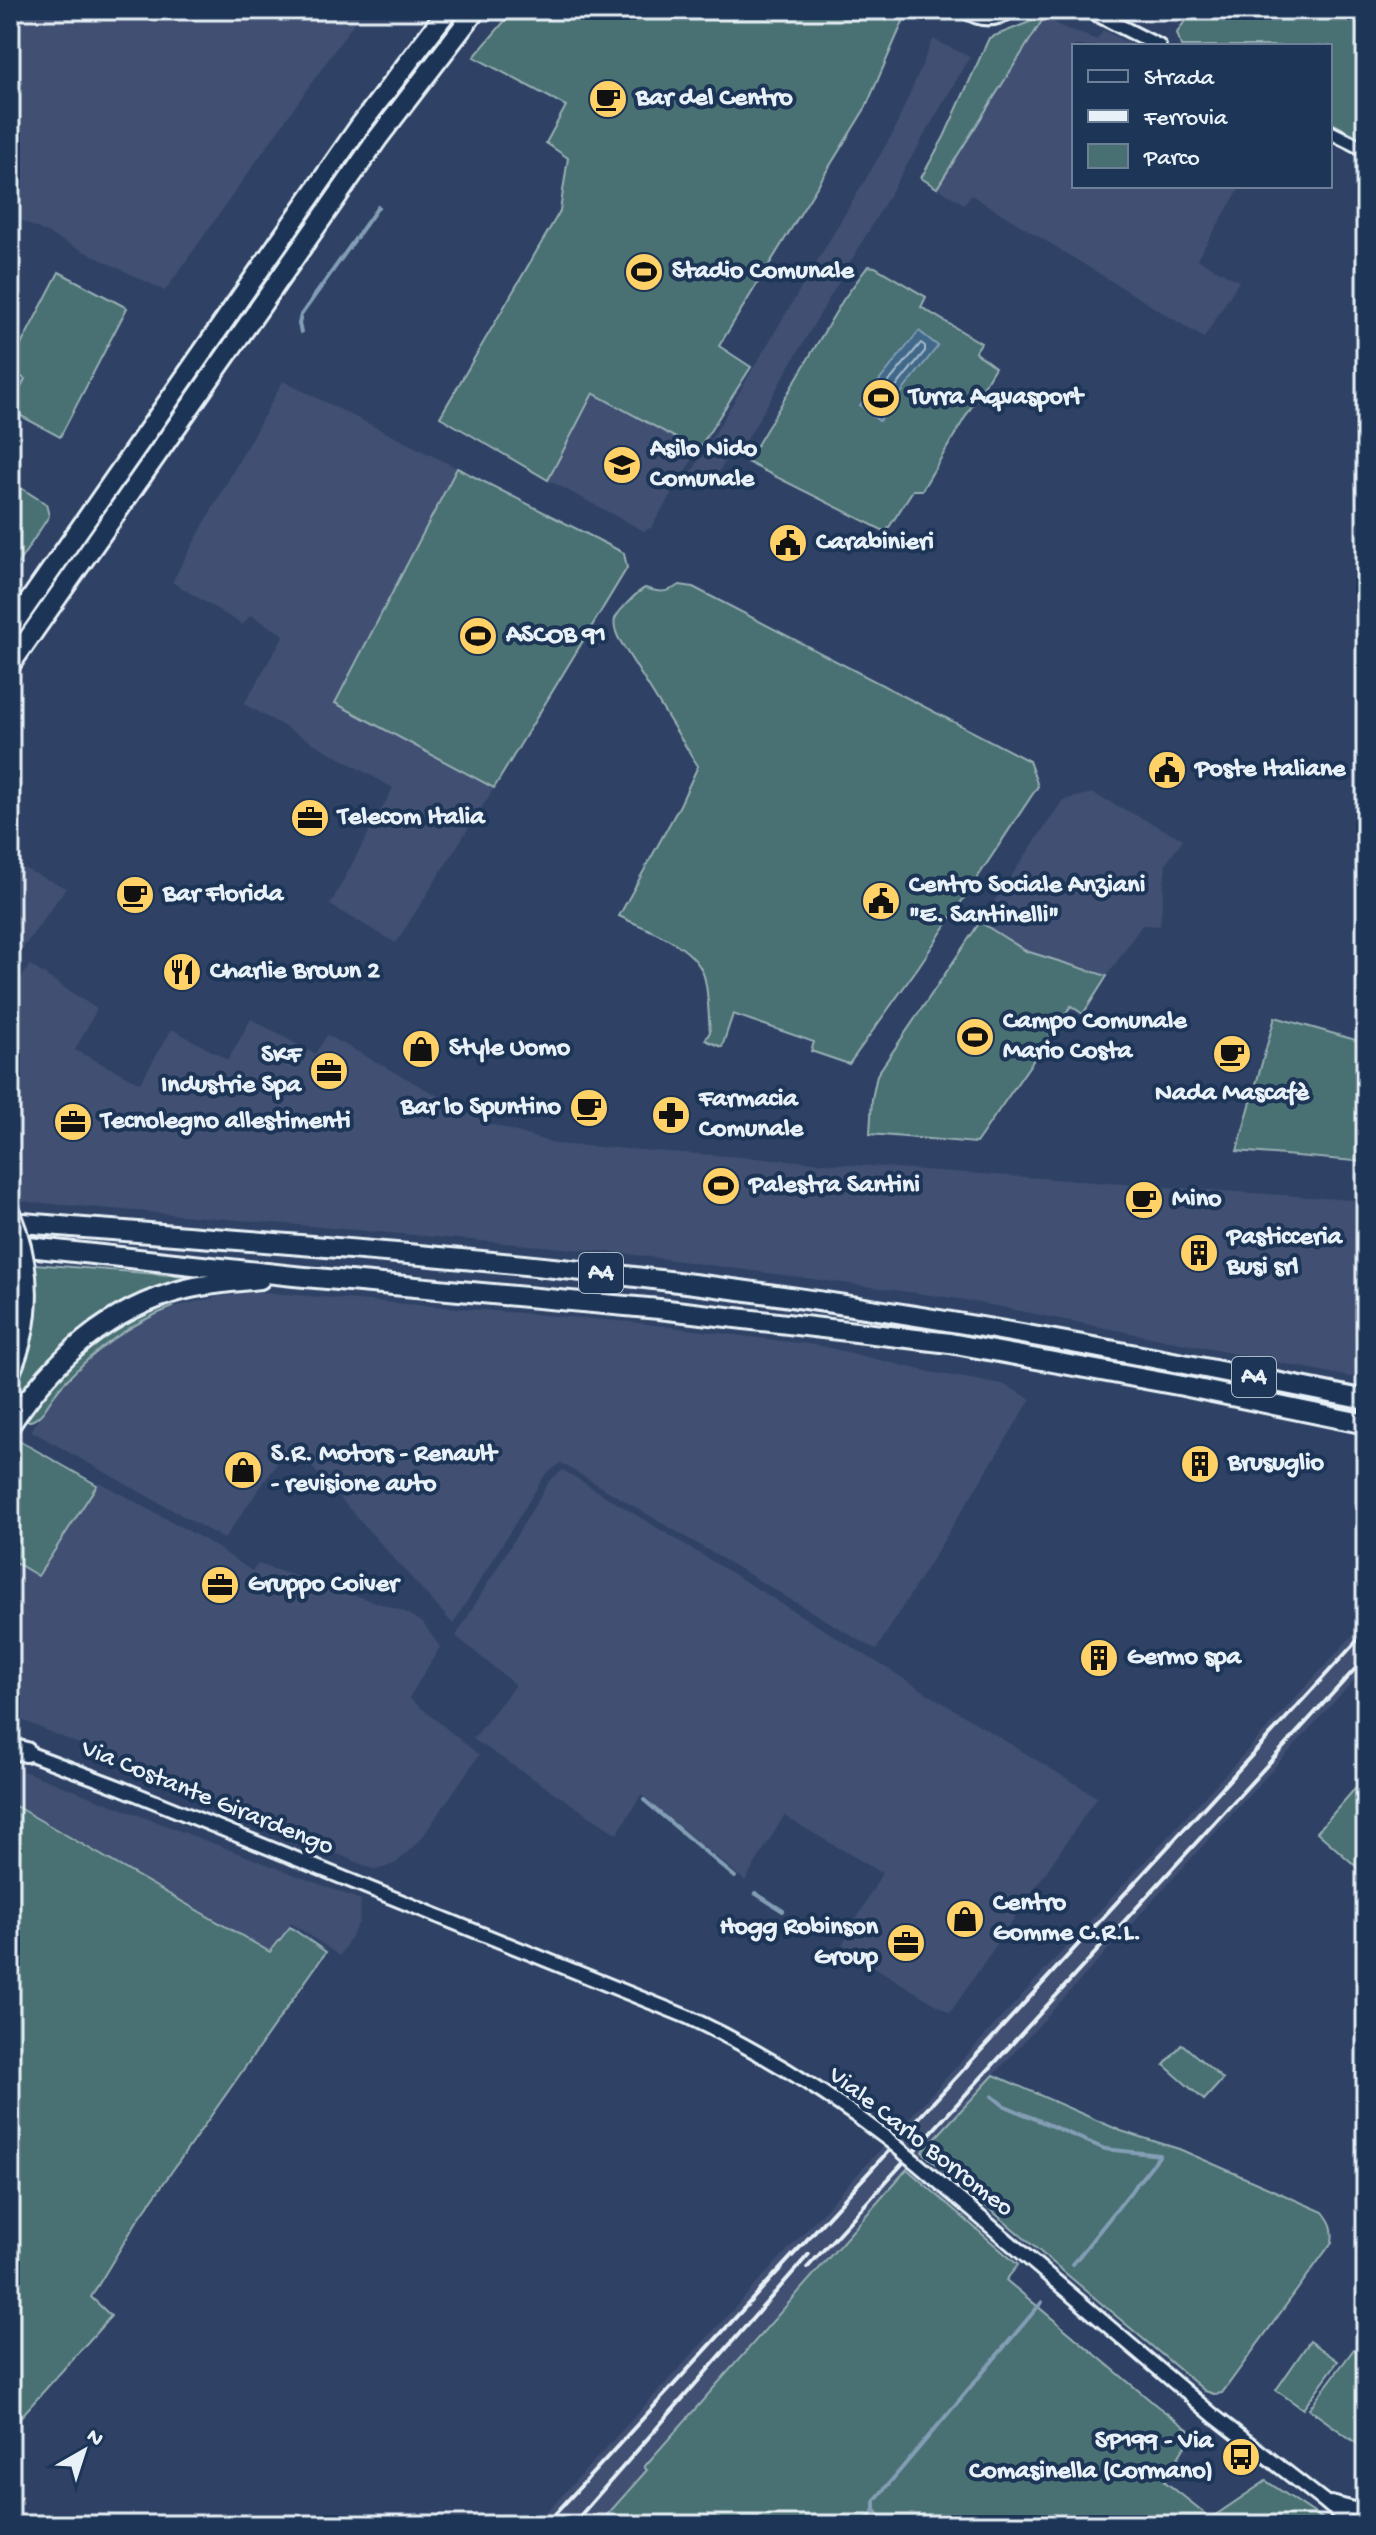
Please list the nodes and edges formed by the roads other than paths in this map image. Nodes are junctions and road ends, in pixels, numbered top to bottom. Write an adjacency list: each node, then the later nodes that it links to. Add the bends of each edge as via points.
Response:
1 (448, 10): 9 (highway, via 359,127)
2 (476, 10): 10 (highway, via 378,138)
3 (964, 10): 5 (street, via 988,19)
4 (1088, 10): 6 (street)
5 (1012, 11)
6 (1155, 44)
7 (1332, 133): 8 (street)
8 (1366, 150)
9 (10, 629)
10 (10, 665)
11 (10, 1213): 14 (highway, via 338,1242); 16 (highway, bridge, via 28,1288 22,1341)
12 (10, 1222): 14 (highway, A4)
13 (10, 1245): 15 (highway, A4)
14 (409, 1255): 17 (highway, A4, via 710,1286 954,1321)
15 (294, 1276): 18 (highway, A4, via 659,1309 950,1343); 19 (highway, via 188,1289 113,1320 49,1372)
16 (10, 1373)
17 (1366, 1400)
18 (1366, 1424)
19 (10, 1425)
20 (15, 1749): 21 (street, Via Costante Girardengo)
21 (387, 1895): 22 (street, Viale Carlo Borromeo, bridge, via 690,2018 799,2075 890,2141 1214,2416)
22 (1324, 2501): 23 (street, Viale Carlo Borromeo); 25 (street, Viale Carlo Borromeo)
23 (1366, 2512)
24 (1366, 2519): 26 (street)
25 (1352, 2525)
26 (1364, 2525)

